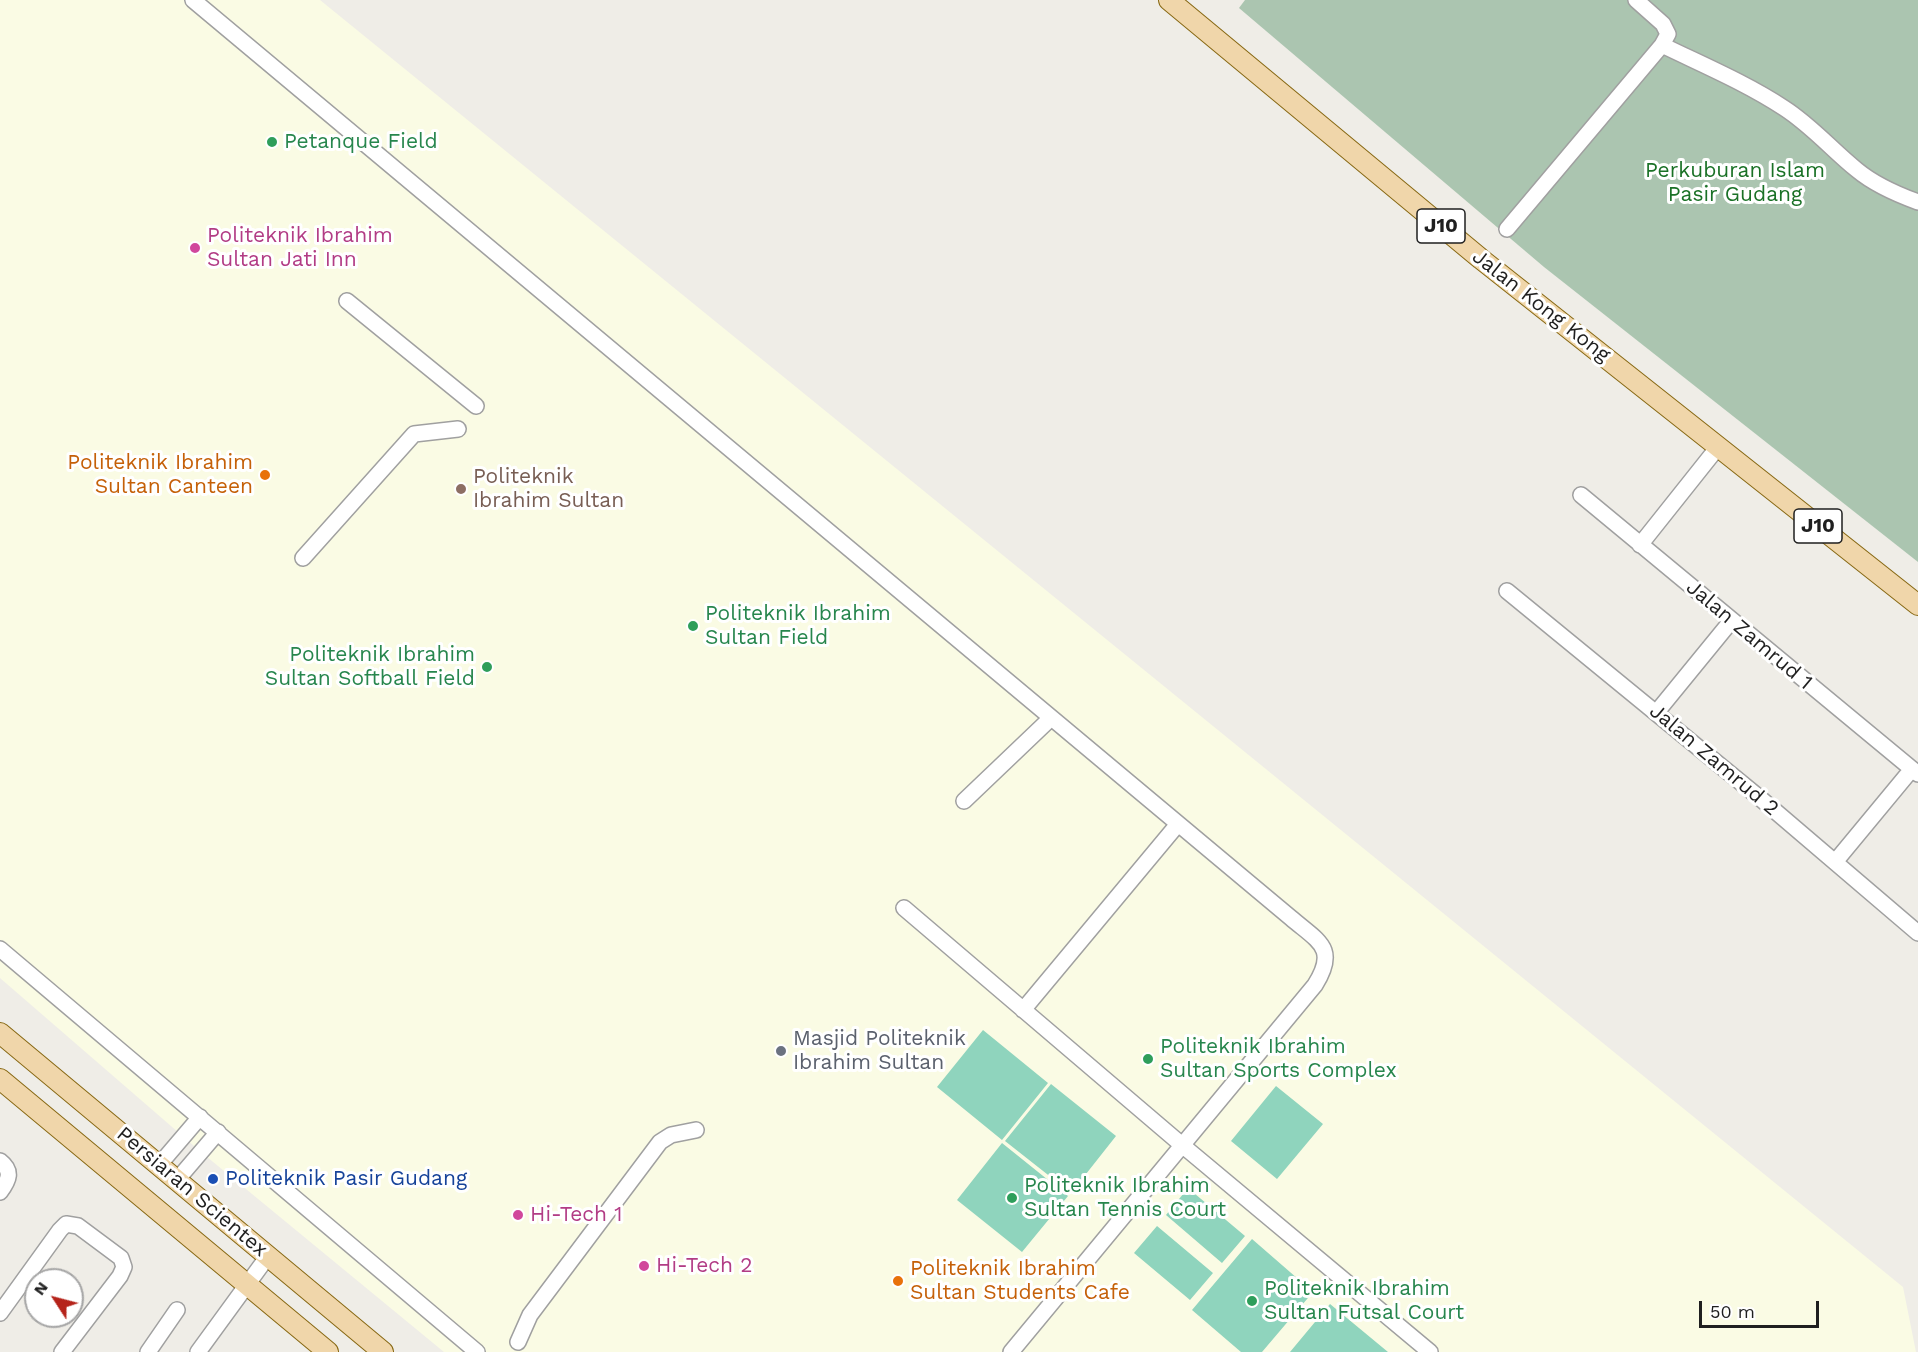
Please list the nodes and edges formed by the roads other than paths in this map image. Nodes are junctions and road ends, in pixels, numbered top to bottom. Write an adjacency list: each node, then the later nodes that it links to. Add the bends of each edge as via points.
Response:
1 (193, 0): 18 (street)
2 (1169, 0): 10 (main road, Jalan Kong Kong / J10, via 1481,259)
3 (1636, 0): 4 (street, via 1663,24 1668,34)
4 (1662, 45): 5 (street, via 1784,108 1858,171 1878,185); 6 (street)
5 (1918, 202)
6 (1507, 229)
7 (347, 301): 8 (street)
8 (476, 406)
9 (458, 429): 13 (street, via 414,434)
10 (1718, 447): 12 (street); 15 (main road, Jalan Kong Kong / J10)
11 (1581, 495): 12 (street, Jalan Zamrud 1)
12 (1640, 544): 16 (street, Jalan Zamrud 1)
13 (303, 558)
14 (1507, 591): 17 (street, Jalan Zamrud 2)
15 (1918, 605)
16 (1732, 620): 17 (street); 19 (street, Jalan Zamrud 1)
17 (1656, 713): 22 (street, Jalan Zamrud 2)
18 (1051, 718): 20 (street); 21 (street)
19 (1915, 772): 22 (street)
20 (964, 801)
21 (1178, 824): 26 (street); 32 (street, via 1316,940 1327,958 1316,985)
22 (1835, 862): 24 (street, Jalan Zamrud 2)
23 (904, 908): 26 (street)
24 (1918, 933)
25 (0, 949): 29 (street)
26 (1023, 1010): 32 (street)
27 (0, 1033): 34 (main road, Persiaran Scientex)
28 (0, 1079): 38 (main road, Persiaran Scientex)
29 (200, 1117): 31 (street); 34 (street)
30 (696, 1130): 41 (street, via 660,1142 530,1316)
31 (218, 1132): 35 (street); 47 (street)
32 (1182, 1145): 48 (street); 49 (street)
33 (0, 1161): 36 (street, via 10,1174)
34 (159, 1165): 35 (main road, Persiaran Scientex)
35 (177, 1180): 37 (main road, Persiaran Scientex)
36 (0, 1192)
37 (268, 1256): 38 (street); 46 (main road, Persiaran Scientex)
38 (246, 1284): 44 (street); 45 (main road, Persiaran Scientex)
39 (177, 1310): 43 (street)
40 (0, 1312): 42 (street, via 66,1224 78,1226 121,1258 124,1267)
41 (518, 1342)
42 (62, 1352)
43 (148, 1352)
44 (198, 1352)
45 (328, 1352)
46 (383, 1352)
47 (477, 1352)
48 (1011, 1352)
49 (1430, 1352)

